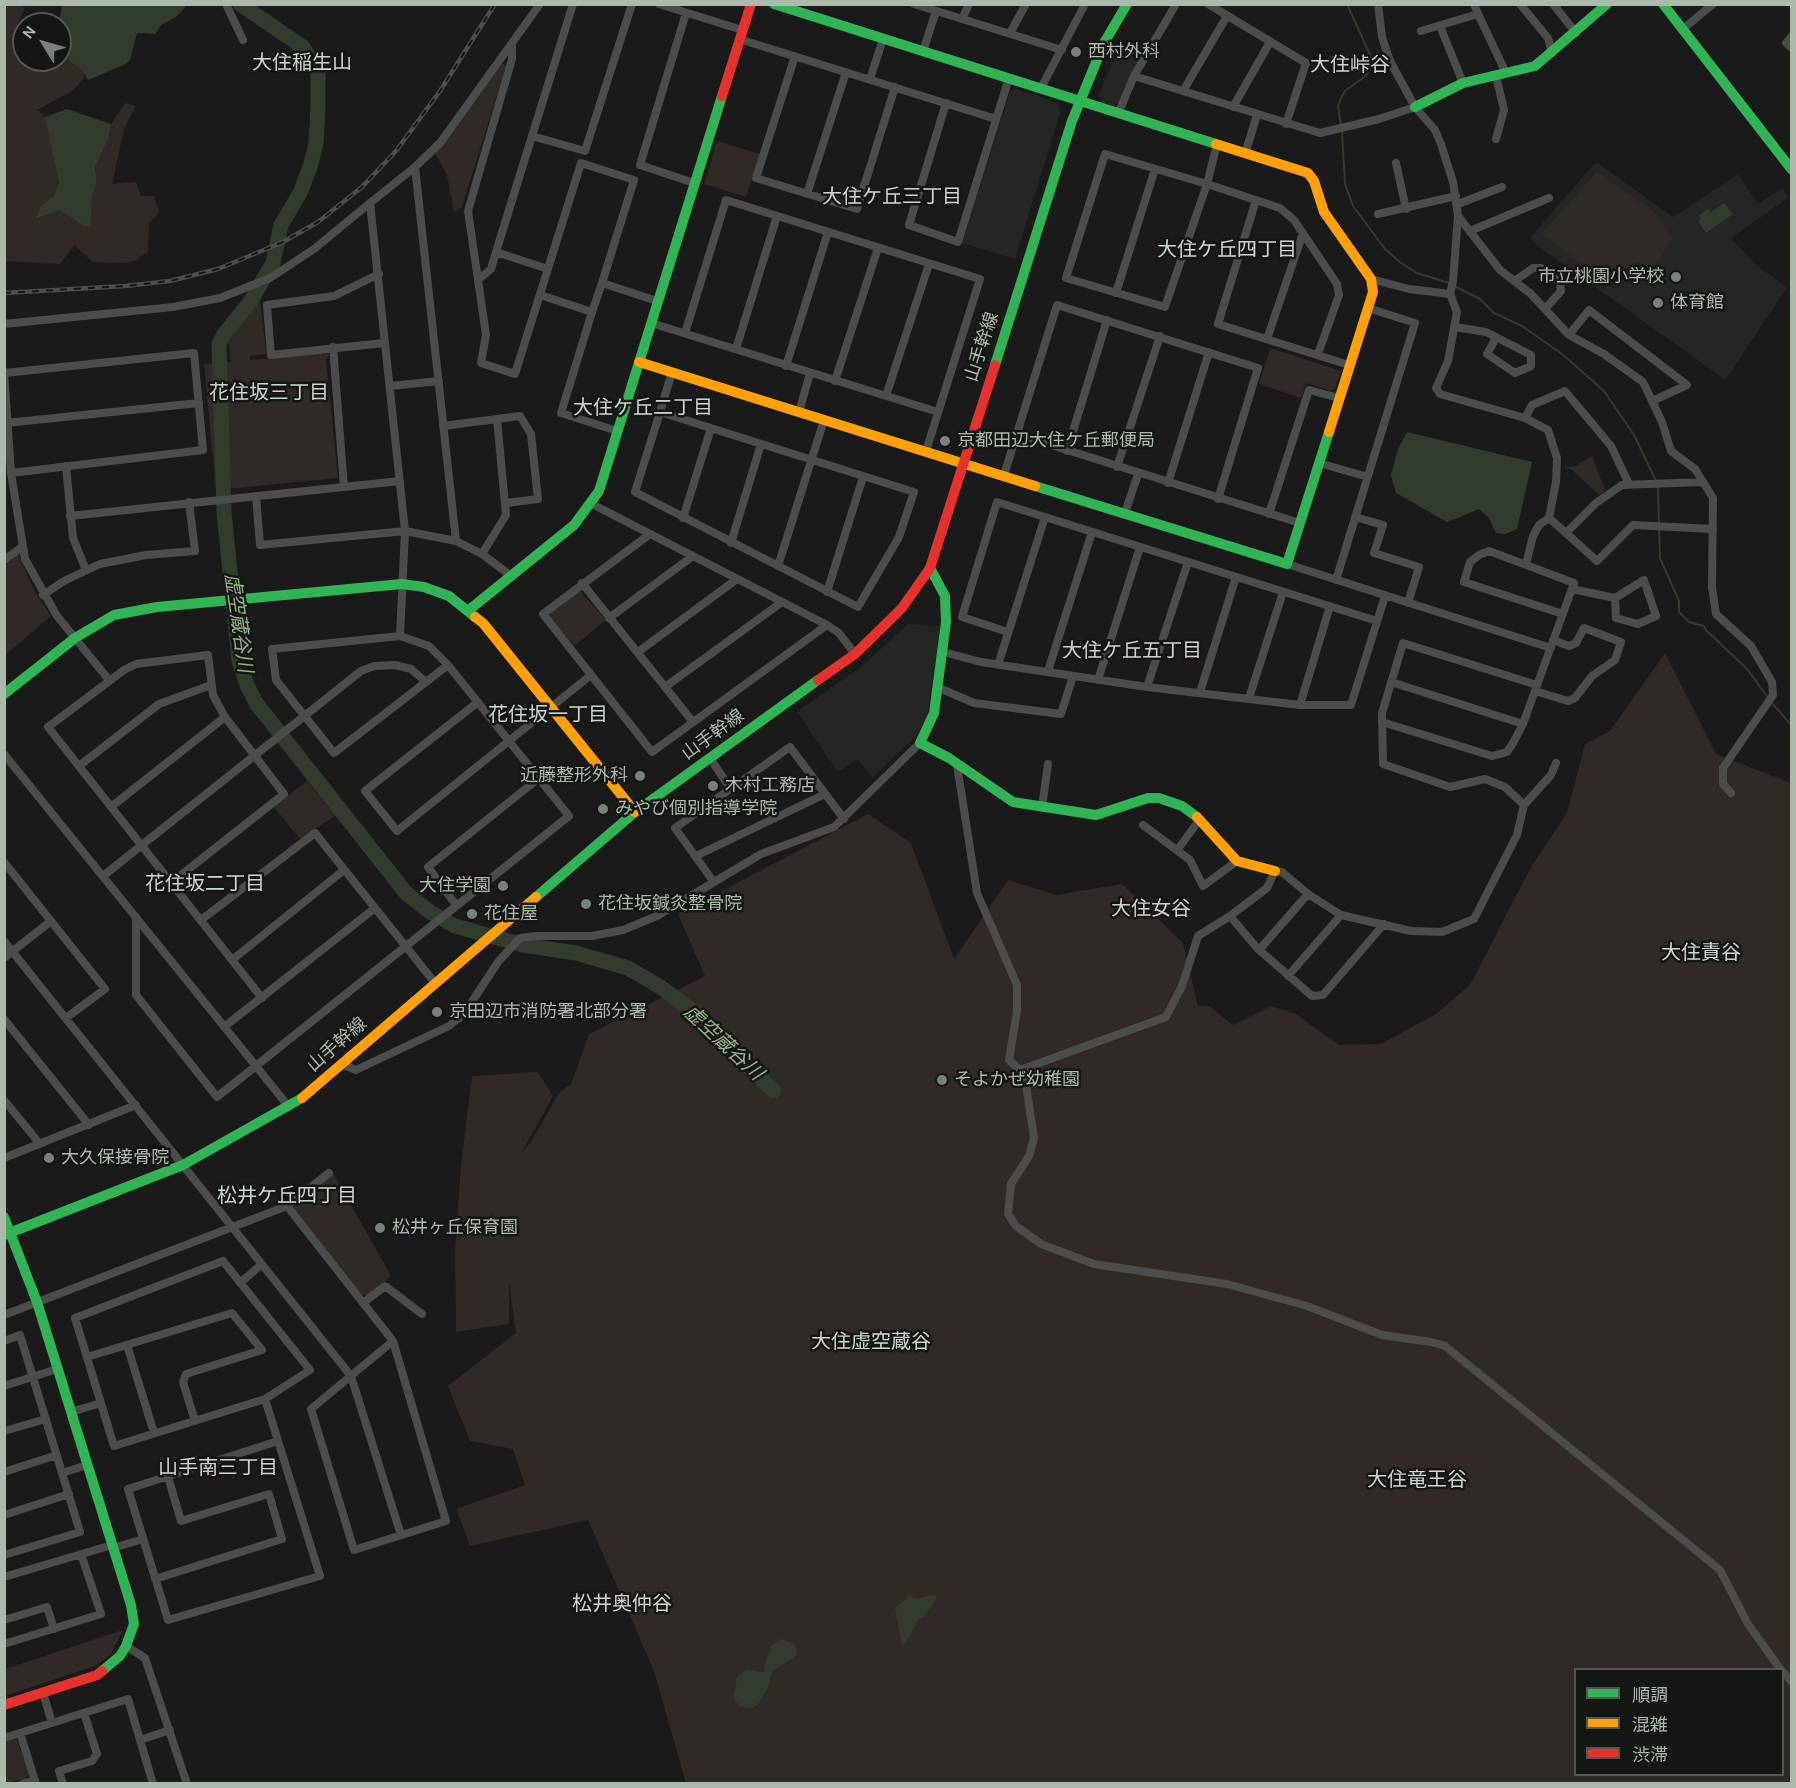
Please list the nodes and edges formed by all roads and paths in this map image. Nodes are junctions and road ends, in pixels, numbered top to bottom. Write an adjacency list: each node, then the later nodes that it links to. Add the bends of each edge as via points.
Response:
1 (226, 4): 35 (street)
2 (540, 4): 37 (street)
3 (573, 4): 60 (street)
4 (632, 4): 60 (street, via 585,152)
5 (751, 4): 32 (street)
6 (774, 4): 34 (street)
7 (914, 4): 22 (street)
8 (969, 4): 26 (street)
9 (1026, 4): 30 (street)
10 (1085, 4): 39 (street)
11 (1127, 4): 52 (street, 山手幹線, via 1104,43)
12 (1176, 4): 45 (street)
13 (1208, 4): 25 (street)
14 (1378, 4): 55 (street, via 1390,61)
15 (1474, 4): 24 (street)
16 (1520, 4): 41 (street, via 1548,38)
17 (1553, 4): 31 (street)
18 (1607, 4): 31 (street)
19 (1663, 4): 28 (street)
20 (1713, 4): 28 (street)
21 (660, 5): 23 (street)
22 (936, 11): 26 (street); 40 (street)
23 (686, 14): 32 (street); 68 (street, via 639,165)
24 (1478, 14): 27 (street); 44 (street)
25 (1227, 16): 36 (street); 51 (street)
26 (962, 19): 30 (street)
27 (1440, 26): 29 (street); 48 (street)
28 (1683, 29): 67 (street)
29 (1421, 31)
30 (1010, 33): 39 (street)
31 (1576, 33): 41 (street)
32 (741, 34): 42 (street); 68 (street)
33 (1791, 36): 38 (street, via 1786,43)
34 (883, 39): 40 (street); 47 (street)
35 (243, 40)
36 (1270, 42): 54 (street); 59 (street, via 1306,63)
37 (512, 44): 65 (street, via 440,143); 88 (street, via 512,59 468,210)
38 (1791, 48)
39 (1062, 50): 50 (street)
40 (923, 51): 46 (street)
41 (1552, 53): 44 (street, via 1535,66)
42 (795, 56): 43 (street); 71 (street, via 756,178)
43 (846, 72): 47 (street); 71 (street)
44 (1501, 74): 48 (street); 61 (street, via 1504,110)
45 (1134, 76): 51 (street); 56 (street)
46 (1009, 78): 50 (street); 58 (street)
47 (870, 79): 49 (street)
48 (1463, 83): 55 (street)
49 (895, 87): 53 (street); 71 (street, via 857,209)
50 (1041, 88): 52 (street)
51 (1183, 92): 54 (street)
52 (1079, 101): 56 (street); 141 (street, 山手幹線)
53 (946, 103): 58 (street); 58 (street, via 909,225 958,242)
54 (1233, 107): 57 (street)
55 (1415, 107): 59 (street, via 1380,120 1320,133); 74 (street, via 1435,130)
56 (1118, 114): 62 (street)
57 (1257, 115): 59 (street); 63 (street)
58 (996, 119)
59 (1286, 124)
60 (532, 136): 84 (street)
61 (1496, 139)
62 (1217, 144): 63 (street); 69 (street)
63 (1245, 154): 89 (street, via 1308,173 1324,212)
64 (1396, 162): 76 (street)
65 (416, 167): 75 (street); 119 (street)
66 (1155, 169): 69 (street); 93 (street); 93 (street, via 1105,154 1090,195 1066,278)
67 (1791, 170)
68 (694, 183): 95 (street)
69 (1207, 184): 73 (street); 93 (street, via 1165,307)
70 (1502, 187): 74 (street)
71 (807, 194)
72 (1549, 198): 80 (street)
73 (1256, 200): 82 (street, via 1280,208 1294,220); 107 (street, via 1218,324)
74 (1457, 200): 76 (street); 79 (street)
75 (370, 203): 87 (street); 101 (street, via 314,249 270,278 220,298 173,307)
76 (1406, 209): 77 (street)
77 (1378, 214)
78 (777, 216): 81 (street); 103 (street, via 726,200); 110 (street)
79 (1458, 216): 80 (street); 92 (street)
80 (1470, 231): 90 (street, via 1500,270)
81 (828, 232): 83 (street); 115 (street)
82 (1302, 236): 107 (street); 112 (street, via 1337,284 1339,295)
83 (878, 248): 85 (street); 120 (street)
84 (496, 252): 86 (street); 88 (street, via 490,269)
85 (929, 264): 122 (street); 128 (street, via 980,279)
86 (548, 269): 91 (street, via 581,163 634,180); 94 (street)
87 (379, 274): 108 (street); 109 (street, via 334,296 267,305 271,355)
88 (479, 279): 94 (street, via 486,335 481,363 515,374)
89 (1371, 279): 92 (street, via 1409,289); 96 (street, via 1373,292)
90 (1516, 280): 97 (street); 97 (street, via 1533,268 1541,268 1560,283 1561,291)
91 (602, 283): 95 (street); 98 (street)
92 (1452, 288): 102 (street, via 1457,312)
93 (1116, 293)
94 (540, 295): 98 (street)
95 (657, 301): 100 (street)
96 (1368, 308): 114 (street); 149 (street, via 1415,323)
97 (1545, 309): 104 (street)
98 (592, 312): 135 (street, via 561,413)
99 (1107, 320): 105 (street); 136 (street, via 1057,305); 139 (street)
100 (651, 323): 103 (street); 113 (street)
101 (4, 324)
102 (1455, 327): 106 (street, via 1486,332); 129 (street, via 1448,361 1436,388 1440,394)
103 (685, 333): 110 (street)
104 (1569, 335): 124 (street, via 1643,382); 124 (street, via 1589,310 1687,385)
105 (1160, 336): 111 (street); 144 (street)
106 (1496, 338): 106 (street, via 1487,354 1515,372 1531,366 1531,355)
107 (1267, 339): 112 (street)
108 (384, 343): 109 (street); 121 (street)
109 (333, 347): 154 (street)
110 (736, 350): 115 (street)
111 (1209, 352): 152 (street); 156 (street, via 1258,368)
112 (1317, 354): 114 (street)
113 (639, 362): 117 (street); 135 (street)
114 (1349, 365): 123 (street)
115 (786, 366): 118 (street)
116 (5, 372): 125 (street, via 194,353); 132 (street)
117 (672, 372): 126 (street); 127 (street)
118 (810, 374): 120 (street); 127 (street)
119 (439, 381): 121 (street); 133 (street)
120 (835, 381): 122 (street)
121 (390, 386): 150 (street)
122 (886, 396): 128 (street)
123 (1339, 398): 142 (street); 161 (street, via 1309,390)
124 (1652, 401): 151 (street, via 1671,451 1695,469)
125 (199, 404): 132 (street); 143 (street, via 203,450)
126 (660, 412): 134 (street); 165 (street, via 635,492)
127 (799, 412): 131 (street)
128 (938, 412): 138 (street)
129 (1525, 418): 153 (street, via 1532,405 1565,391 1611,446); 166 (street, via 1548,430 1557,458)
130 (498, 419): 133 (street); 158 (street); 158 (street, via 520,416 531,434 537,499)
131 (824, 420): 138 (street); 140 (street)
132 (7, 424): 145 (street)
133 (443, 426): 173 (street)
134 (711, 428): 137 (street); 165 (street)
135 (617, 431): 159 (street)
136 (1016, 434): 139 (street); 147 (street)
137 (761, 444): 140 (street); 174 (street)
138 (926, 451): 141 (street)
139 (1067, 451): 144 (street)
140 (812, 460): 148 (street); 183 (street)
141 (963, 463): 147 (street); 184 (street, 山手幹線)
142 (1319, 463): 149 (street); 167 (street)
143 (66, 466): 145 (street); 162 (street)
144 (1117, 467): 146 (street)
145 (11, 473): 175 (street)
146 (1138, 474): 152 (street); 160 (street)
147 (1004, 475): 160 (street)
148 (863, 477): 193 (street); 193 (street, via 915,492 900,537 858,607)
149 (1368, 477): 164 (street)
150 (400, 481): 154 (street); 169 (street)
151 (1703, 482): 153 (street); 168 (street, via 1713,498)
152 (1168, 483): 156 (street)
153 (1629, 484): 171 (street, via 1608,493)
154 (344, 487): 155 (street)
155 (256, 496): 157 (street); 169 (street, via 260,544)
156 (1218, 499): 161 (street)
157 (189, 502): 162 (street); 185 (street, via 195,551 146,555)
158 (506, 503): 177 (street, via 506,514)
159 (592, 504): 172 (street); 186 (street, via 574,525)
160 (1125, 513): 181 (street)
161 (1269, 514): 167 (street)
162 (70, 516): 185 (street, via 73,538)
163 (1045, 517): 170 (street); 206 (street); 206 (street, via 997,502 962,617)
164 (1355, 517): 189 (street); 199 (street, via 1383,525 1374,554 1419,567)
165 (683, 518): 174 (street)
166 (1549, 518): 171 (street); 182 (street, via 1533,536)
167 (1300, 524): 181 (street)
168 (1713, 529): 171 (street, via 1633,525 1597,561); 249 (street, via 1712,586 1716,614 1751,646 1772,682 1773,695 1723,768 1723,784)
169 (405, 531): 173 (street); 190 (street)
170 (1092, 532): 176 (street); 215 (street)
171 (1566, 533)
172 (650, 534): 178 (street); 191 (street)
173 (456, 541): 177 (street)
174 (731, 543): 183 (street)
175 (22, 547): 179 (street); 195 (street)
176 (1140, 547): 180 (street); 219 (street)
177 (483, 554): 186 (street)
178 (693, 556): 188 (street); 203 (street)
179 (4, 560)
180 (1188, 562): 187 (street); 224 (street)
181 (1287, 564): 189 (street)
182 (1526, 564): 192 (street, via 1574,583); 202 (street, via 1489,551 1470,562 1464,582)
183 (778, 566): 193 (street)
184 (930, 568): 211 (street, via 945,596); 212 (street, 山手幹線, via 902,608)
185 (86, 570): 195 (street)
186 (510, 575): 201 (street)
187 (1236, 577): 194 (street); 227 (street)
188 (737, 579): 198 (street); 210 (street)
189 (1336, 580): 196 (street)
190 (402, 584): 201 (street, via 435,590); 207 (street); 208 (street, via 156,607 114,615)
191 (582, 584): 203 (street); 216 (street, via 543,614)
192 (1572, 589): 197 (street); 202 (street)
193 (827, 592)
194 (1283, 592): 200 (street); 229 (street)
195 (43, 595): 208 (street)
196 (1385, 596): 199 (street); 204 (street)
197 (1615, 598): 197 (street, via 1616,618 1638,624 1656,616 1644,580)
198 (782, 602): 205 (street); 223 (street)
199 (1408, 603): 209 (street)
200 (1330, 606): 204 (street); 231 (street)
201 (469, 610): 232 (street)
202 (1563, 614): 209 (street)
203 (609, 618): 210 (street)
204 (1377, 621): 231 (street, via 1351,705)
205 (828, 625): 212 (street); 235 (street)
206 (1008, 632): 214 (street)
207 (400, 636): 213 (street, via 429,646); 234 (street, via 272,649 276,680)
208 (75, 638): 218 (street); 228 (street)
209 (1552, 644): 226 (street); 226 (street, via 1576,643 1584,628 1621,642 1615,660 1592,676 1575,698 1568,701)
210 (638, 652): 223 (street)
211 (943, 652): 214 (street); 225 (street)
212 (855, 654): 242 (street, 山手幹線)
213 (448, 664): 220 (street); 230 (street)
214 (998, 665): 215 (street)
215 (1048, 671): 217 (street)
216 (591, 675): 232 (street); 235 (street, via 652,752)
217 (1073, 676): 219 (street); 225 (street, via 1061,714 974,703)
218 (109, 680): 222 (street, via 136,664 208,655); 246 (street, via 48,727)
219 (1098, 680): 224 (street)
220 (426, 682): 234 (street, via 411,669 374,666 361,671); 234 (street, via 334,753)
221 (1391, 682): 226 (street, via 1403,643); 236 (street); 237 (street)
222 (211, 685): 233 (street); 246 (street, via 159,704)
223 (665, 687): 235 (street)
224 (1147, 687): 227 (street)
225 (939, 688): 239 (street, via 931,722)
226 (1536, 688): 237 (street)
227 (1200, 692): 229 (street)
228 (4, 694)
229 (1248, 698): 231 (street)
230 (478, 702): 238 (street); 238 (street, via 365,791 390,823 397,831)
231 (1300, 705)
232 (551, 706): 238 (street); 254 (street)
233 (225, 717): 240 (street); 252 (street)
234 (302, 717): 240 (street)
235 (693, 722)
236 (1382, 722): 237 (street, via 1492,756 1507,752); 251 (street, via 1383,764 1450,787 1485,779 1505,786)
237 (1523, 724)
238 (509, 741): 247 (street)
239 (920, 742): 245 (street); 255 (street)
240 (258, 753): 258 (street); 267 (street, via 284,794)
241 (4, 754): 265 (street)
242 (710, 758): 248 (street); 254 (street, 山手幹線)
243 (1556, 763): 251 (street)
244 (1048, 764): 253 (street)
245 (957, 765): 253 (street, via 1006,799); 291 (street, via 977,892 1017,985 1017,1011 1008,1051 1009,1060)
246 (79, 766): 252 (street)
247 (539, 778): 269 (street, via 428,867); 269 (street, via 569,816)
248 (730, 788): 250 (street, via 790,747); 260 (street, via 675,828)
249 (1731, 793)
250 (825, 794): 255 (street); 260 (street)
251 (1524, 805): 276 (street, via 1517,835 1474,919 1442,932 1411,931)
252 (111, 807): 258 (street)
253 (1042, 807): 256 (street, via 1096,815 1130,802 1159,798 1182,806)
254 (635, 812): 284 (street, 山手幹線)
255 (844, 819): 266 (street, via 815,836 761,854)
256 (1200, 819): 259 (street); 261 (street)
257 (1143, 825): 259 (street)
258 (141, 845): 265 (street); 267 (street)
259 (1178, 849): 261 (street, via 1190,860 1203,886)
260 (696, 856): 266 (street)
261 (1237, 861): 264 (street)
262 (4, 862): 275 (street)
263 (344, 870): 270 (street); 274 (street, via 315,832); 282 (street)
264 (1275, 871): 268 (street, via 1282,872); 272 (street, via 1267,888)
265 (103, 876): 273 (street)
266 (713, 881): 289 (street, via 657,916 622,930 592,936 520,938 508,949 464,1014 449,1026 356,1070)
267 (171, 883): 274 (street)
268 (1308, 894): 271 (street); 279 (street)
269 (456, 905): 278 (street)
270 (375, 908): 278 (street); 285 (street)
271 (1341, 915): 276 (street); 283 (street)
272 (1230, 916): 279 (street); 291 (street, via 1198,936 1182,986 1166,1017)
273 (136, 917): 288 (street); 290 (street, via 136,995 217,1098)
274 (201, 920): 282 (street)
275 (51, 921): 280 (street); 286 (street, via 105,989)
276 (1384, 924): 283 (street, via 1323,995 1312,996)
277 (4, 941): 280 (street)
278 (405, 946): 284 (street); 290 (street)
279 (1259, 950): 283 (street)
280 (13, 952): 281 (street); 286 (street)
281 (4, 958)
282 (232, 960): 285 (street)
283 (1288, 975)
284 (435, 983): 289 (street, 山手幹線)
285 (262, 998): 288 (street)
286 (66, 1018): 293 (street)
287 (4, 1019): 295 (street)
288 (224, 1027): 290 (street)
289 (341, 1064): 294 (street, 山手幹線)
290 (256, 1066): 294 (street)
291 (1020, 1070): 344 (street, via 1029,1094 1035,1138 1009,1192 1008,1215 1016,1226 1041,1244 1094,1264 1227,1284 1307,1306 1382,1335 1445,1347 1720,1570 1748,1624)
292 (4, 1100): 296 (street)
293 (136, 1105): 295 (street); 298 (street)
294 (289, 1107): 298 (street, 山手幹線)
295 (89, 1125): 296 (street)
296 (40, 1144): 297 (street)
297 (4, 1158)
298 (183, 1165): 302 (street); 303 (street, 山手幹線)
299 (329, 1173): 300 (street)
300 (287, 1206): 302 (street); 307 (street)
301 (4, 1217): 303 (street)
302 (232, 1227): 304 (street); 306 (street)
303 (8, 1234): 306 (street)
304 (262, 1264): 305 (street); 316 (street)
305 (240, 1283): 313 (street, via 224,1261 75,1318); 318 (street, via 310,1370)
306 (37, 1302): 309 (street); 314 (street)
307 (363, 1303): 308 (street, via 385,1286); 311 (street)
308 (422, 1314)
309 (4, 1315)
310 (4, 1341): 315 (street, via 20,1335)
311 (393, 1341): 316 (street); 333 (street, via 446,1521)
312 (127, 1345): 313 (street); 322 (street, via 232,1313 262,1350 186,1374 183,1382); 324 (street)
313 (87, 1357): 319 (street)
314 (57, 1369): 315 (street); 320 (street)
315 (33, 1376): 317 (street); 321 (street)
316 (351, 1376): 333 (street); 333 (street, via 311,1409 354,1550)
317 (4, 1386)
318 (265, 1399): 322 (street); 325 (street)
319 (101, 1403): 320 (street); 324 (street, via 114,1446)
320 (71, 1412): 327 (street)
321 (46, 1419): 323 (street); 326 (street)
322 (195, 1421): 324 (street)
323 (4, 1431)
324 (154, 1433)
325 (278, 1441): 330 (street); 339 (street, via 320,1576 168,1620)
326 (57, 1455): 328 (street); 329 (street)
327 (87, 1466): 329 (street); 335 (street)
328 (4, 1472)
329 (62, 1473): 331 (street)
330 (168, 1476): 334 (street, via 128,1489); 339 (street, via 181,1521 269,1494 282,1539)
331 (69, 1494): 332 (street); 337 (street, via 80,1532)
332 (4, 1515)
333 (401, 1535)
334 (143, 1539): 335 (street); 339 (street)
335 (112, 1546): 336 (street); 343 (street, via 132,1609 134,1624)
336 (81, 1554): 338 (street); 341 (street, via 102,1614)
337 (4, 1555)
338 (4, 1577)
339 (155, 1579)
340 (4, 1620): 341 (street, via 47,1607)
341 (54, 1629): 342 (street)
342 (4, 1644)
343 (126, 1646): 345 (street, via 109,1668 97,1676); 349 (street, via 145,1658)
344 (1781, 1668)
345 (43, 1693): 346 (street); 348 (street)
346 (4, 1705)
347 (84, 1713): 348 (street); 352 (street, via 128,1699); 355 (street, via 97,1754 92,1761 59,1771)
348 (52, 1723): 350 (street)
349 (170, 1730): 352 (street); 357 (street)
350 (20, 1733): 351 (street); 353 (street)
351 (4, 1738)
352 (140, 1740): 356 (street)
353 (35, 1781): 354 (street)
354 (22, 1784)
355 (63, 1784)
356 (153, 1784)
357 (187, 1784)

